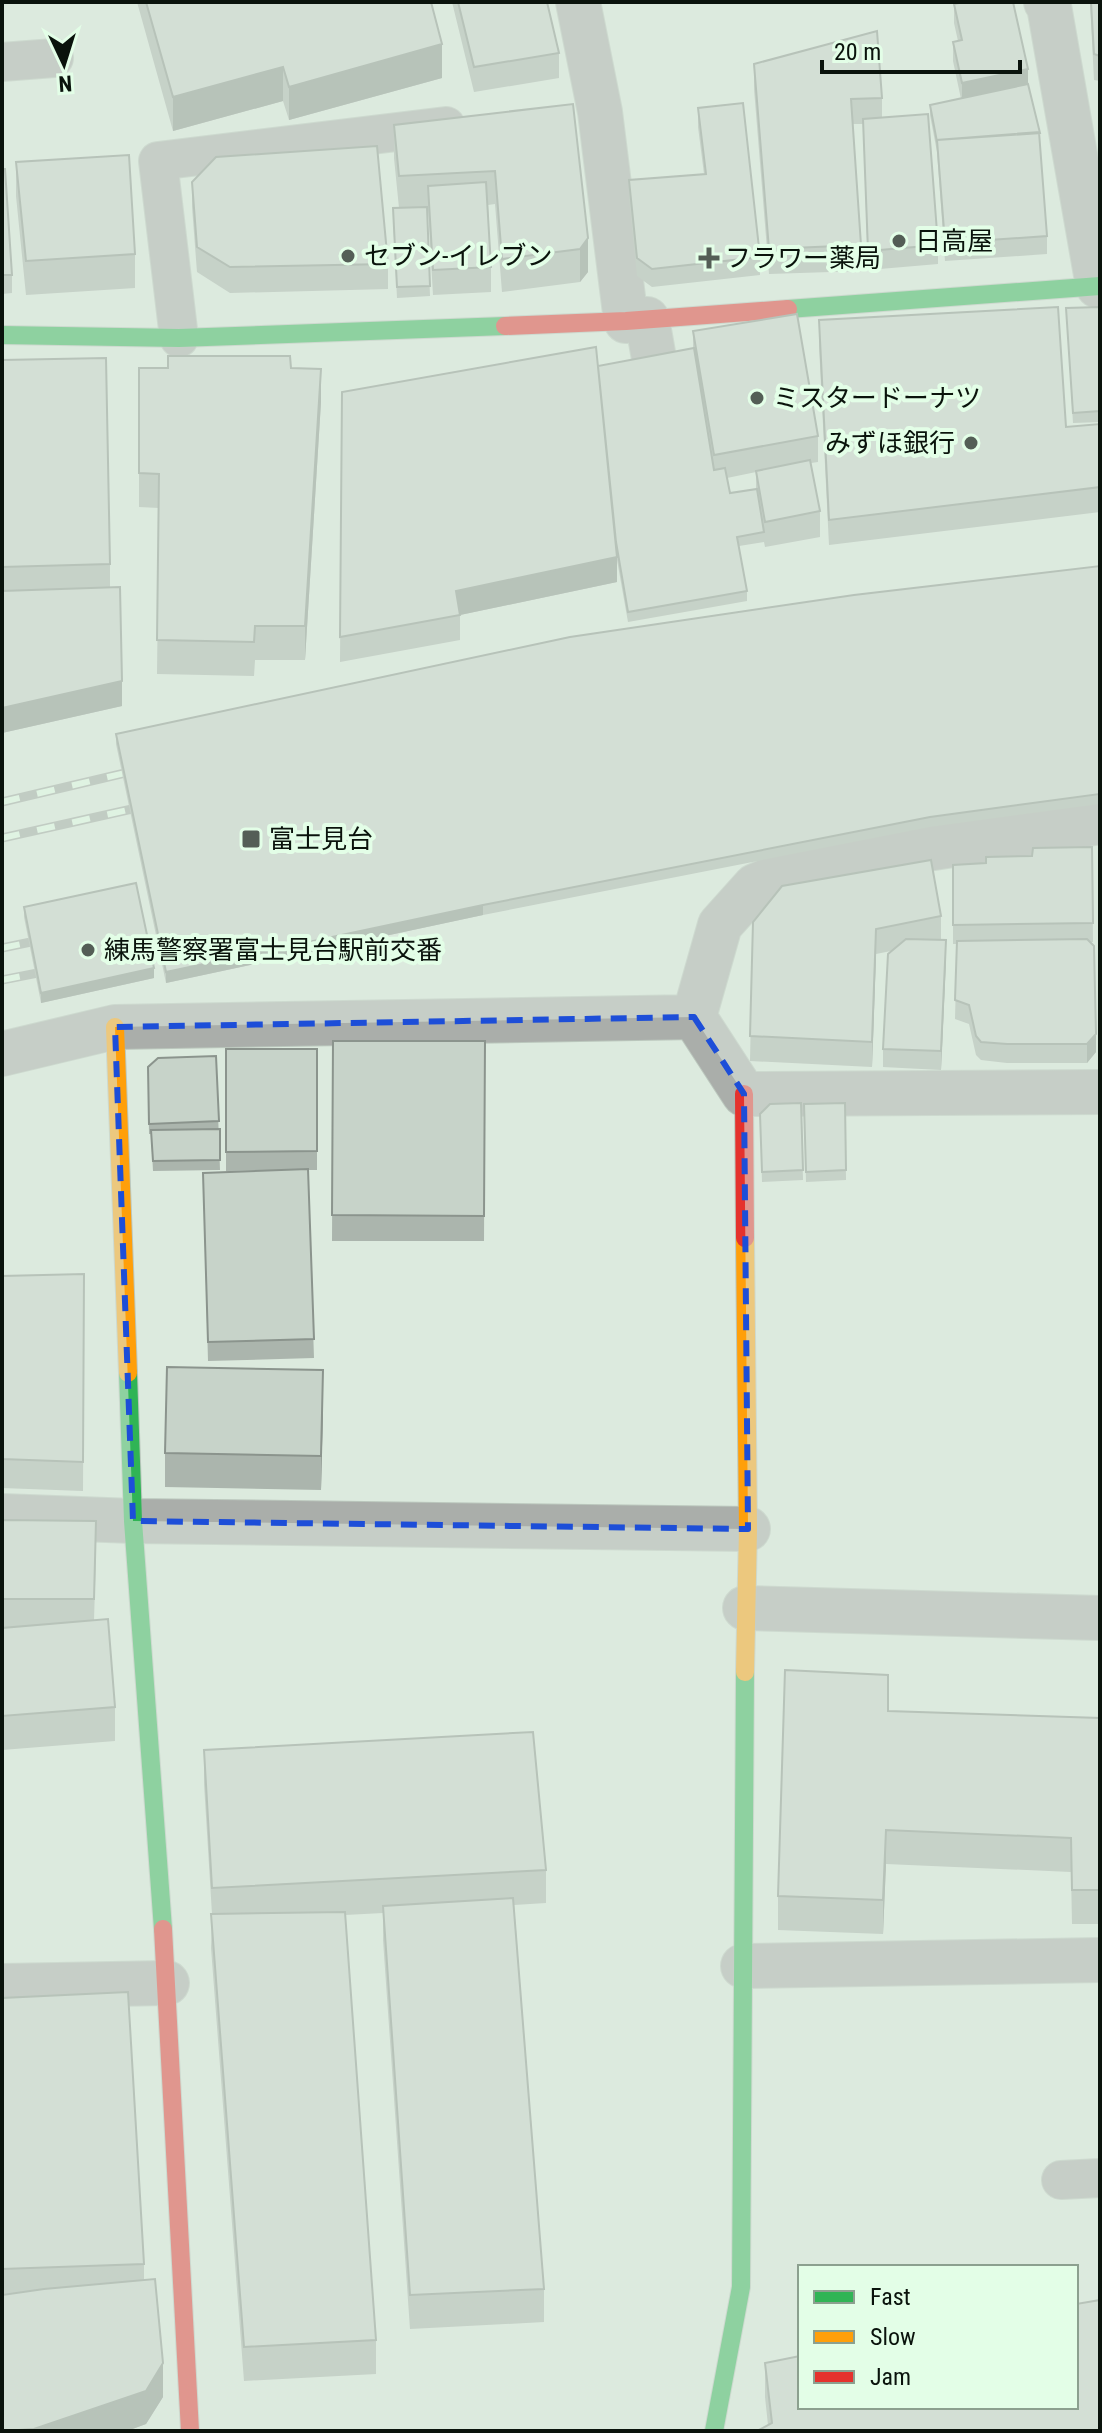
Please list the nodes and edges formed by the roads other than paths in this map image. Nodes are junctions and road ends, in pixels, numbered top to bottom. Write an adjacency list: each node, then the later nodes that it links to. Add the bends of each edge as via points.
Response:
1 (578, 2): 7 (street)
2 (1046, 2): 6 (street)
3 (54, 58): 4 (lane)
4 (2, 62)
5 (464, 124): 9 (lane, via 158,161)
6 (1099, 286): 7 (street)
7 (637, 320): 9 (street); 10 (street)
8 (2, 335): 9 (street)
9 (179, 338)
10 (672, 460)
11 (1100, 822): 12 (street, via 889,855 755,886 720,925)
12 (694, 1017): 13 (street); 16 (street)
13 (115, 1027): 14 (street); 18 (street)
14 (2, 1054)
15 (1100, 1092): 16 (street)
16 (744, 1094): 19 (street)
17 (2, 1516): 18 (street)
18 (133, 1521): 19 (street); 24 (street)
19 (748, 1529): 20 (street)
20 (745, 1608): 21 (street); 23 (street)
21 (1100, 1618)
22 (1100, 1960): 23 (street)
23 (743, 1966): 29 (street, via 741,2287)
24 (167, 1983): 25 (street); 28 (street)
25 (2, 1986)
26 (1100, 2178): 27 (lane)
27 (1061, 2180)
28 (190, 2431)
29 (714, 2431)

